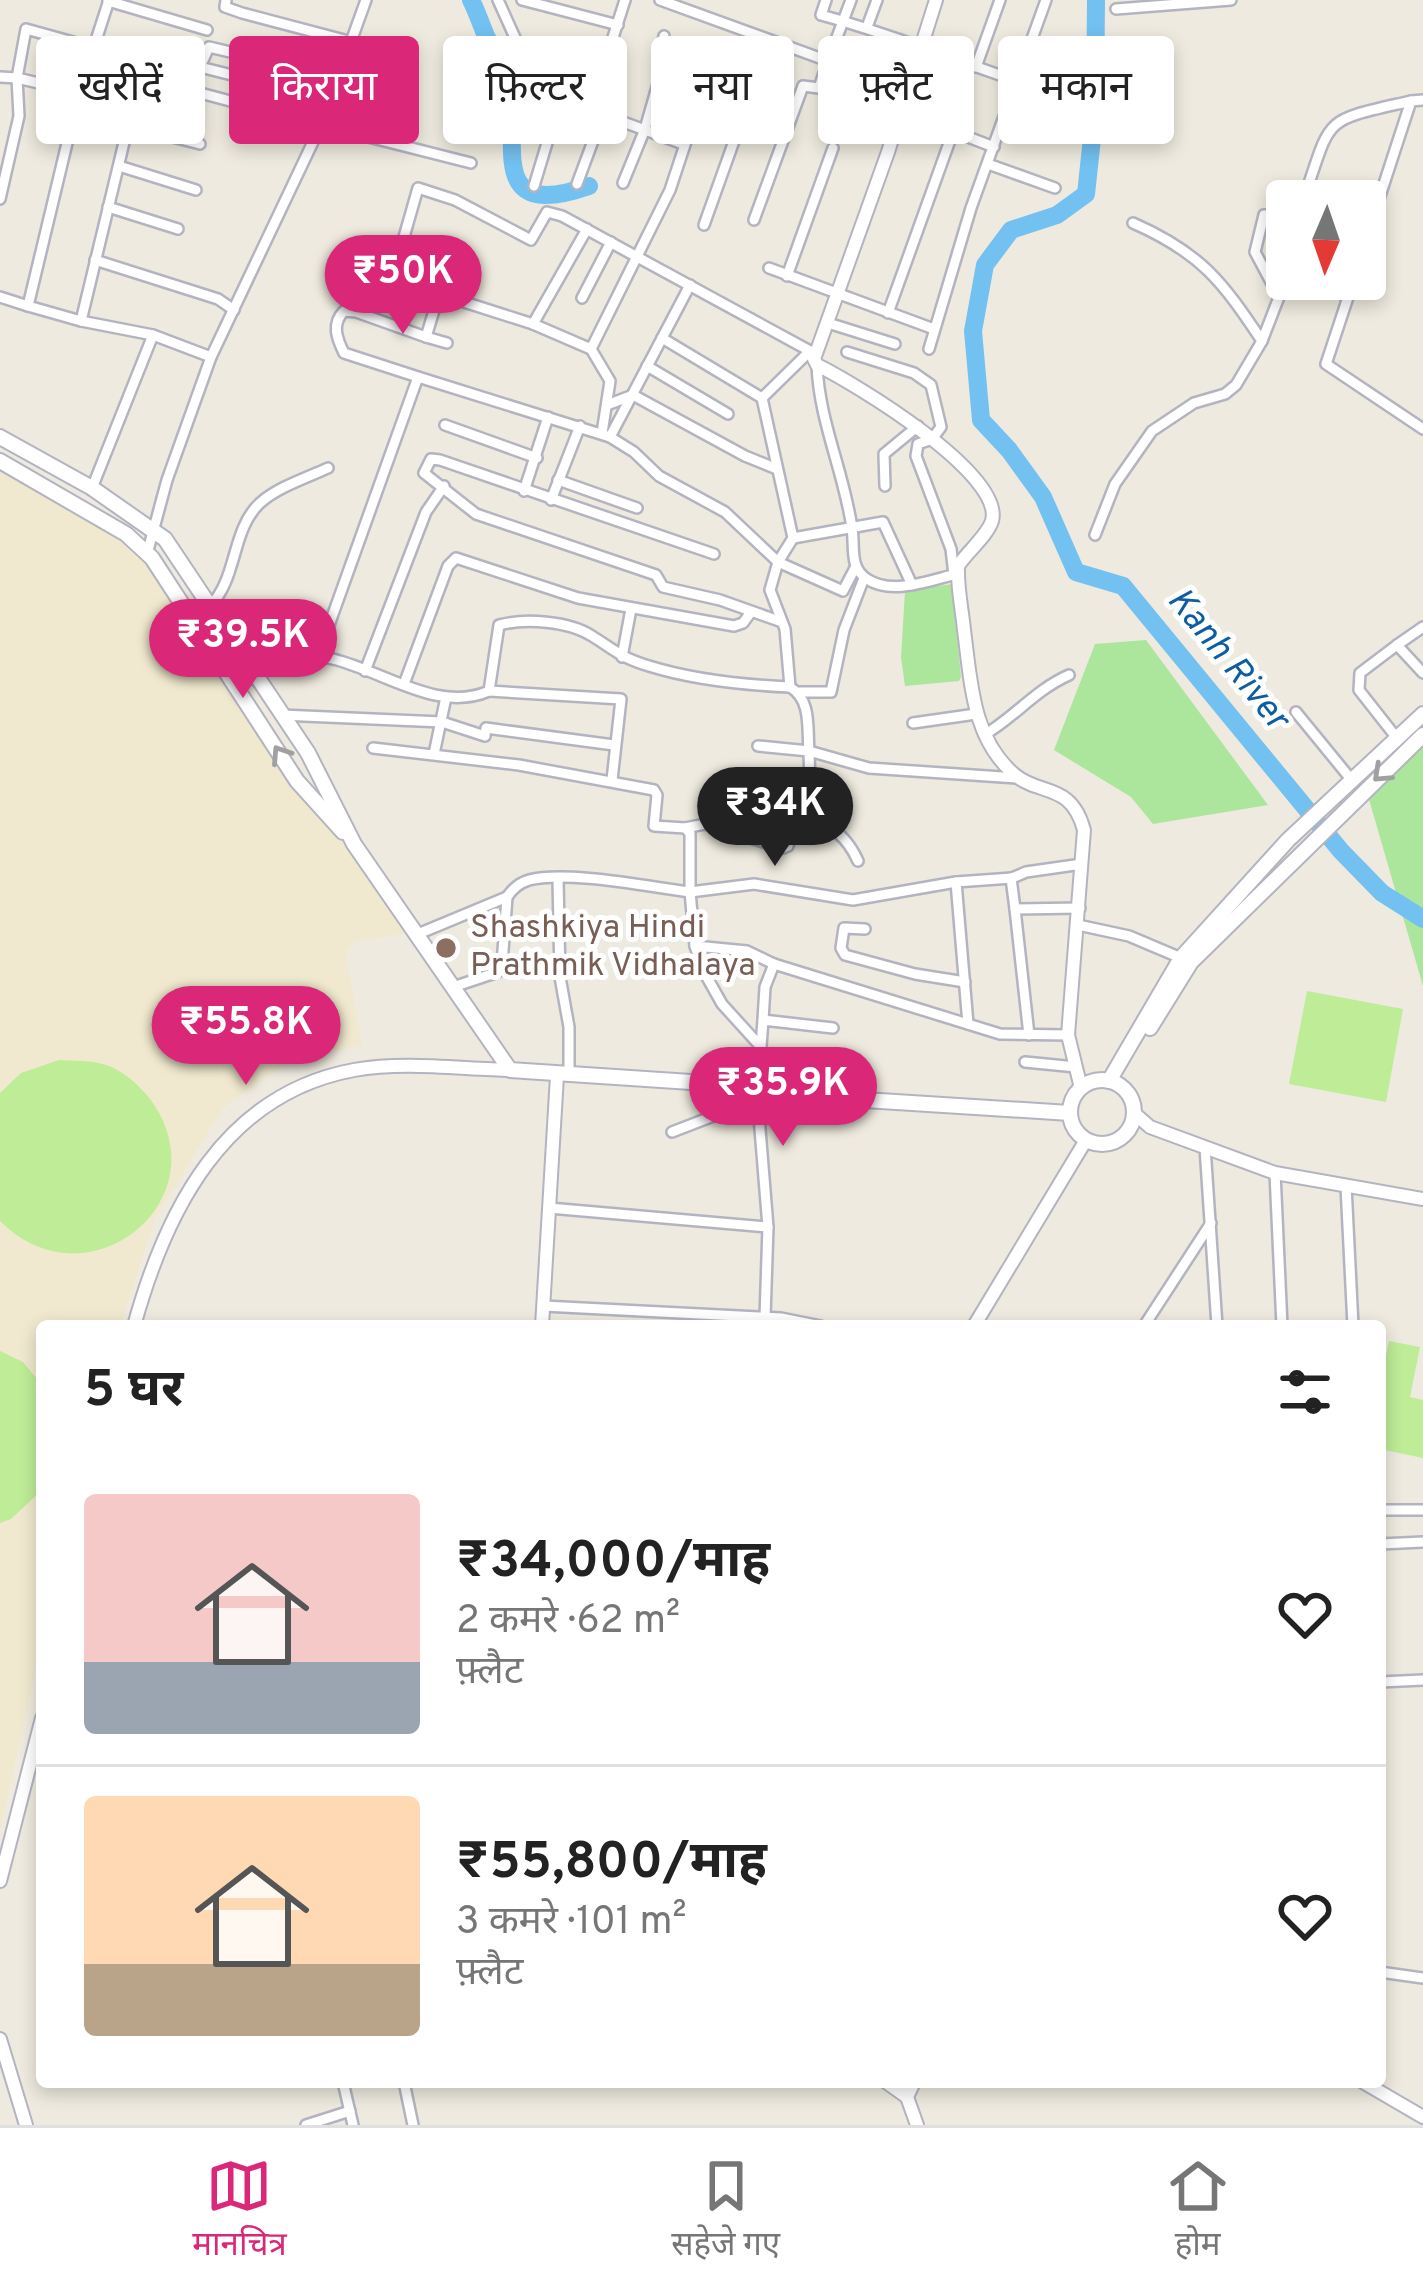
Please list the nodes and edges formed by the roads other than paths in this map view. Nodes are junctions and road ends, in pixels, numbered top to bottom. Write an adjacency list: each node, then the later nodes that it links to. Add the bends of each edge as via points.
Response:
1 (107, 0): 20 (street); 22 (street)
2 (226, 0): 23 (street, via 225,7 242,13)
3 (366, 0): 24 (street)
4 (498, 0): 25 (street)
5 (522, 0): 15 (street)
6 (625, 0): 18 (street)
7 (660, 0): 33 (street)
8 (826, 0): 17 (street, via 821,15)
9 (851, 0): 17 (street)
10 (878, 0): 19 (street)
11 (936, 0): 29 (street)
12 (1000, 0): 34 (street)
13 (1046, 0): 30 (street)
14 (1231, 0): 16 (street)
15 (566, 5): 18 (street)
16 (1116, 9)
17 (843, 21): 19 (street); 27 (street)
18 (617, 25): 26 (street)
19 (867, 27): 28 (street)
20 (207, 30)
21 (54, 36): 37 (street, via 26,29)
22 (99, 36)
23 (329, 36)
24 (354, 36)
25 (514, 36)
26 (613, 36)
27 (837, 36)
28 (888, 36)
29 (923, 36)
30 (1033, 36)
31 (229, 52): 32 (street, via 209,47)
32 (205, 56)
33 (818, 57)
34 (976, 67): 35 (street)
35 (998, 73)
36 (0, 77): 37 (street)
37 (17, 78): 38 (street); 71 (street, via 19,116)
38 (36, 83)
39 (818, 88): 42 (street, via 803,86)
40 (1417, 101): 64 (street, via 1341,117 1328,129); 67 (street)
41 (651, 108): 44 (street)
42 (794, 109)
43 (627, 123): 44 (street)
44 (645, 129): 45 (street); 65 (street)
45 (651, 131)
46 (998, 137): 59 (street)
47 (974, 139): 59 (street)
48 (67, 144): 92 (street)
49 (124, 144): 63 (street)
50 (312, 144): 93 (street)
51 (396, 144): 61 (street)
52 (547, 144): 68 (street)
53 (592, 144): 66 (street)
54 (683, 144): 80 (street, via 664,202)
55 (733, 144): 76 (street)
56 (781, 144): 74 (street)
57 (888, 144): 87 (street)
58 (948, 144): 94 (street)
59 (994, 147): 62 (street)
60 (833, 148): 84 (street)
61 (471, 163)
62 (988, 164): 69 (street); 98 (street)
63 (119, 166): 70 (street); 72 (street)
64 (1310, 180)
65 (623, 183)
66 (578, 184)
67 (1386, 185)
68 (534, 186)
69 (1055, 188)
70 (196, 190)
71 (0, 200)
72 (108, 207): 77 (street); 81 (street)
73 (1266, 215): 83 (street, via 1255,252)
74 (754, 220)
75 (1133, 223): 102 (street, via 1174,241 1222,280)
76 (704, 224)
77 (178, 229)
78 (587, 229): 79 (street); 86 (street, via 547,212 531,240 418,188 392,277); 97 (street)
79 (611, 242): 80 (street); 89 (street)
80 (634, 255): 85 (street); 105 (street)
81 (95, 260): 93 (street); 95 (street)
82 (769, 268): 84 (street)
83 (1266, 272)
84 (788, 276): 87 (street)
85 (690, 285): 101 (street); 109 (street)
86 (439, 293): 97 (street); 100 (street)
87 (836, 294): 94 (street); 96 (street)
88 (0, 297): 92 (street)
89 (582, 298)
90 (1279, 300): 102 (street)
91 (1347, 300): 120 (street, via 1326,364)
92 (28, 307): 95 (street)
93 (235, 310): 108 (street)
94 (888, 313): 98 (street)
95 (81, 321): 99 (street)
96 (828, 323): 104 (street); 109 (street)
97 (533, 324): 105 (street)
98 (934, 329): 106 (street)
99 (153, 335): 108 (street); 131 (street)
100 (426, 337): 103 (street); 111 (street, via 356,312 344,311 338,321 344,353)
101 (662, 338): 110 (street); 113 (street)
102 (1262, 341): 137 (street, via 1225,394 1152,431 1115,484)
103 (447, 343)
104 (895, 344)
105 (591, 350): 114 (street, via 610,381)
106 (929, 350)
107 (847, 352): 123 (street, via 931,385 942,423)
108 (211, 357): 136 (street, via 167,480)
109 (814, 358): 113 (street); 119 (street); 135 (street)
110 (647, 366): 112 (street); 115 (street)
111 (418, 377): 116 (street); 152 (street)
112 (633, 395): 114 (street); 121 (street); 127 (street)
113 (763, 398): 127 (street)
114 (607, 405): 121 (street)
115 (728, 414)
116 (548, 417): 118 (street); 124 (street)
117 (445, 425): 124 (street)
118 (580, 426): 121 (street); 128 (street)
119 (918, 426): 123 (street); 130 (street, via 884,454)
120 (1422, 426)
121 (606, 435): 141 (street, via 725,512)
122 (0, 437): 131 (main road)
123 (932, 440): 143 (street, via 918,444 916,456); 143 (street, via 991,503 989,528)
124 (537, 458): 132 (street)
125 (0, 461): 139 (main road)
126 (328, 468): 146 (street, via 256,506 227,581)
127 (778, 469): 138 (street)
128 (558, 480): 133 (street); 134 (street)
129 (444, 486): 132 (street, via 424,473 430,460); 148 (street, via 476,514); 154 (street, via 426,512)
130 (885, 486)
131 (92, 488): 136 (main road)
132 (524, 491): 133 (street)
133 (550, 500): 140 (street)
134 (637, 508)
135 (852, 527): 138 (street); 142 (street); 145 (street, via 887,524)
136 (160, 535): 139 (street); 146 (main road)
137 (1094, 536)
138 (793, 538): 141 (street)
139 (147, 554): 159 (main road)
140 (714, 554)
141 (778, 562): 142 (street, via 843,591); 149 (street, via 770,590)
142 (855, 568): 144 (street)
143 (956, 575): 145 (street); 164 (street)
144 (864, 578): 145 (street); 160 (street, via 831,692)
145 (912, 585)
146 (208, 607): 156 (main road)
147 (631, 609): 148 (street, via 734,626); 153 (street); 158 (street, via 456,559)
148 (751, 612): 149 (street)
149 (782, 622): 160 (street)
150 (1423, 627): 151 (street)
151 (1397, 645): 155 (street); 171 (street, via 1357,681)
152 (318, 656): 154 (street); 156 (street, via 285,658)
153 (622, 657): 160 (street); 161 (street, via 567,626 504,623)
154 (365, 671): 158 (street)
155 (1423, 673)
156 (256, 675): 159 (street); 166 (main road)
157 (1069, 675): 169 (street)
158 (404, 683): 162 (street)
159 (237, 687): 182 (main road, one-way to 159, via 297,781)
160 (795, 690): 175 (street, via 806,704)
161 (490, 691): 162 (street); 172 (street, via 621,699)
162 (446, 698): 167 (street)
163 (1296, 712): 178 (street)
164 (976, 714): 168 (street); 169 (street)
165 (1423, 714): 171 (main road)
166 (281, 715): 167 (street); 182 (main road)
167 (442, 722): 172 (street, via 485,736 487,728); 176 (street)
168 (913, 723)
169 (984, 735): 177 (street)
170 (1423, 735): 212 (main road, one-way to 212, via 1191,962)
171 (1396, 737): 178 (main road)
172 (614, 745): 179 (street)
173 (758, 746): 175 (street)
174 (374, 748): 176 (street)
175 (809, 752): 177 (street, via 869,768); 180 (street)
176 (434, 754): 179 (street)
177 (1017, 778): 184 (street, via 1052,788 1075,808 1084,830)
178 (1350, 778): 196 (main road)
179 (612, 780): 181 (street, via 656,792 654,826)
180 (811, 822): 181 (street, via 793,827 783,848 705,824); 183 (street, via 833,828)
181 (685, 828): 188 (street, via 692,838)
182 (354, 844): 194 (main road)
183 (857, 861)
184 (1082, 864): 185 (street); 190 (street)
185 (1011, 878): 187 (street); 191 (street)
186 (558, 879): 188 (street); 189 (street, via 530,879); 211 (street, via 569,1027)
187 (956, 882): 188 (street, via 854,900 754,884); 199 (street)
188 (690, 892): 195 (street)
189 (507, 897): 194 (street); 200 (street, via 498,972)
190 (1080, 908): 191 (street); 192 (street)
191 (1015, 909): 205 (street)
192 (1078, 925): 196 (street); 206 (street)
193 (865, 929): 197 (street, via 844,928 841,948)
194 (418, 934): 200 (main road)
195 (695, 946): 198 (street, via 747,951); 207 (street, via 712,989)
196 (1181, 958): 212 (main road)
197 (865, 961): 199 (street); 201 (street)
198 (774, 964): 201 (street); 202 (street)
199 (965, 982): 203 (street)
200 (453, 987): 210 (main road)
201 (857, 990): 203 (street)
202 (763, 1020): 204 (street); 207 (street)
203 (968, 1024): 205 (street)
204 (833, 1028)
205 (1030, 1035): 206 (street)
206 (1068, 1035): 209 (street)
207 (761, 1046): 214 (street)
208 (1025, 1062): 209 (street)
209 (1076, 1067): 213 (street)
210 (510, 1070): 211 (main road); 229 (street, via 353,1070 268,1101 201,1170 148,1274)
211 (562, 1076): 214 (main road, via 752,1086); 223 (street)
212 (1112, 1082): 213 (main road); 216 (main road)
213 (1082, 1088): 215 (main road)
214 (770, 1094): 215 (main road)
215 (1070, 1112): 218 (main road)
216 (1134, 1113): 218 (main road, via 1121,1138); 219 (street)
217 (672, 1132): 225 (street, via 716,1115 756,1112)
218 (1086, 1140): 233 (street)
219 (1205, 1147): 220 (street); 224 (street)
220 (1275, 1174): 221 (street); 236 (street)
221 (1346, 1186): 222 (street); 237 (street)
222 (1423, 1199)
223 (549, 1208): 225 (street); 226 (street)
224 (1211, 1223): 234 (street); 235 (street)
225 (768, 1227): 228 (street)
226 (543, 1306): 227 (street); 230 (street)
227 (695, 1313): 228 (street); 231 (street)
228 (765, 1317): 232 (street)
229 (136, 1320)
230 (542, 1320)
231 (694, 1320)
232 (784, 1320)
233 (978, 1320)
234 (1148, 1320)
235 (1216, 1320)
236 (1282, 1320)
237 (1353, 1320)
238 (1386, 1510): 239 (street)
239 (1423, 1510)
240 (1423, 1542): 241 (street)
241 (1386, 1544)
242 (1423, 1680): 243 (street)
243 (1386, 1682)
244 (36, 1741): 245 (street)
245 (0, 1881)
246 (1386, 1973): 247 (street)
247 (1423, 1978)
248 (0, 2039): 257 (street)
249 (344, 2088): 255 (street)
250 (405, 2088): 260 (street)
251 (894, 2088): 254 (street)
252 (911, 2088): 254 (street)
253 (1373, 2088): 256 (street)
254 (907, 2097): 261 (street)
255 (350, 2111): 258 (street); 259 (street)
256 (1423, 2117)
257 (26, 2125)
258 (306, 2125)
259 (353, 2125)
260 (413, 2125)
261 (917, 2125)

